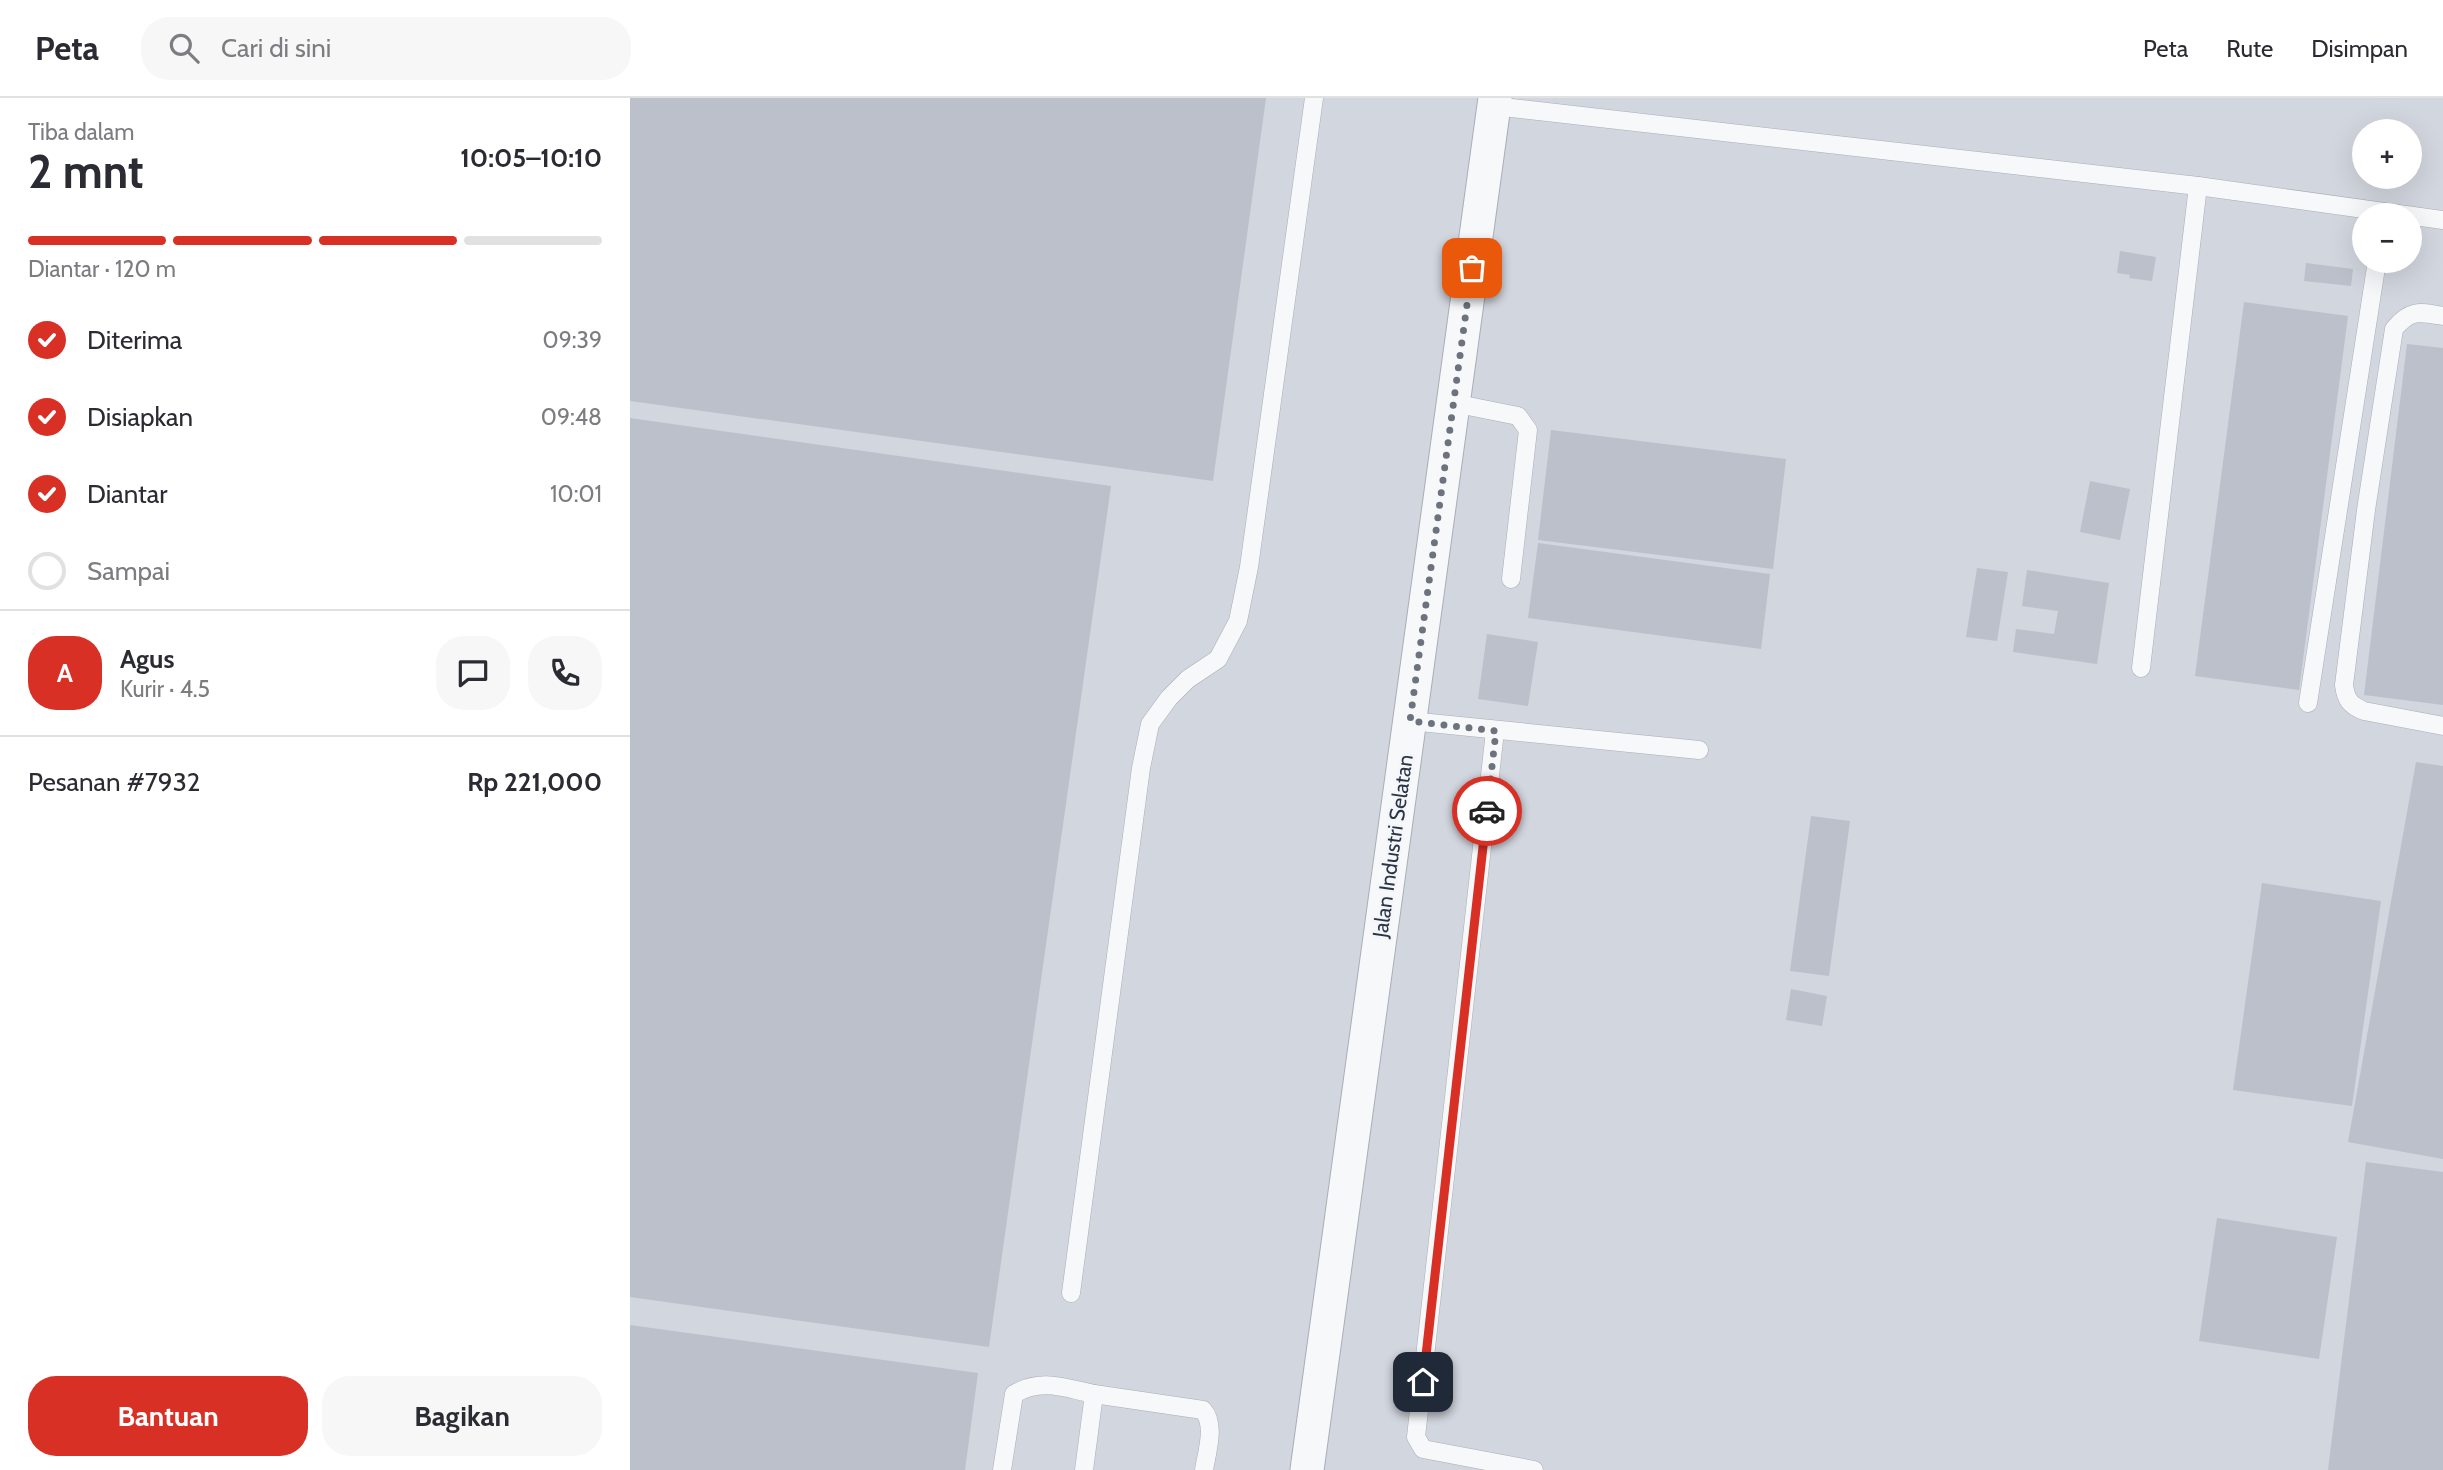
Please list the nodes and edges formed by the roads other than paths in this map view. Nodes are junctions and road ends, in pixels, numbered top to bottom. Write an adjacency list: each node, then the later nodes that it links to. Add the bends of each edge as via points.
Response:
1 (1314, 98): 17 (lane, via 1238,621 1218,659 1188,679 1150,724 1141,768)
2 (1495, 102): 3 (lane); 9 (street, Jalan Industri Selatan)
3 (2198, 186): 4 (lane); 11 (lane)
4 (2352, 208)
5 (2422, 218): 6 (lane)
6 (2443, 220)
7 (2375, 273): 12 (lane)
8 (2443, 316): 14 (lane, via 2413,313 2402,318 2395,329 2344,685 2351,706)
9 (1453, 403): 10 (lane, via 1518,416 1528,430); 13 (street, Jalan Industri Selatan)
10 (1511, 579)
11 (2141, 668)
12 (2308, 703)
13 (1410, 721): 15 (lane); 22 (street, Jalan Industri Selatan)
14 (2443, 726)
15 (1496, 731): 16 (lane); 23 (lane, via 1416,1437 1423,1448)
16 (1699, 750)
17 (1071, 1293)
18 (1094, 1394): 19 (lane, via 1042,1384 1014,1394); 20 (lane); 21 (lane, via 1203,1410 1210,1428)
19 (1002, 1470)
20 (1084, 1470)
21 (1204, 1470)
22 (1307, 1470)
23 (1534, 1470)

